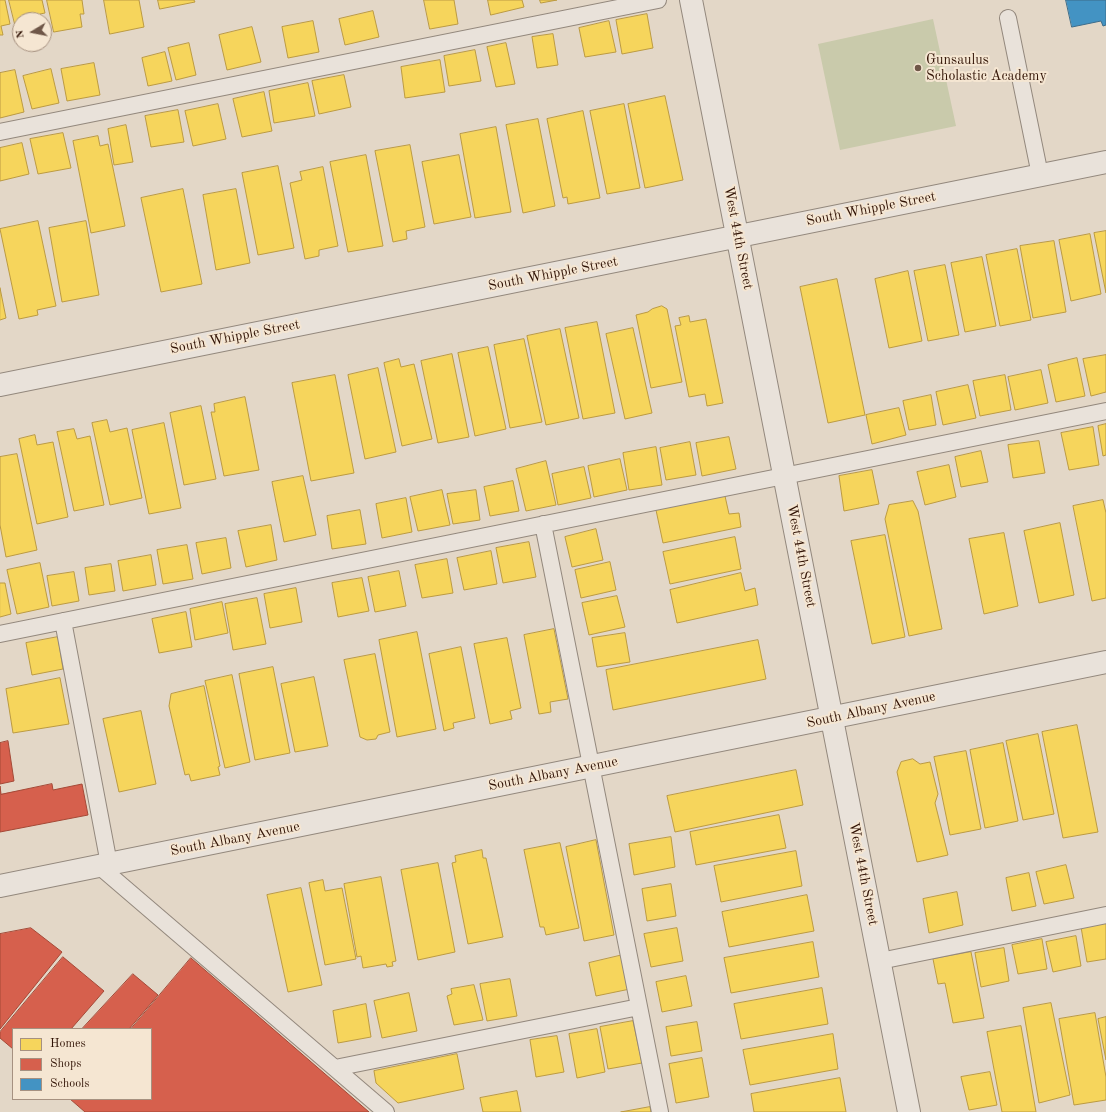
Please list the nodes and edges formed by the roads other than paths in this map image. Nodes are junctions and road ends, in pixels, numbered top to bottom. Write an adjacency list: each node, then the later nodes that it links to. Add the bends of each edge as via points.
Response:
1 (658, 0): 4 (lane)
2 (691, 0): 7 (street, West 44th Street)
3 (1008, 18): 6 (lane)
4 (0, 132)
5 (1106, 162): 6 (street, South Whipple Street)
6 (1040, 175): 7 (street, South Whipple Street)
7 (738, 236): 8 (street, South Whipple Street); 10 (street, West 44th Street)
8 (0, 385)
9 (1106, 411): 10 (lane)
10 (785, 475): 11 (lane); 15 (street, West 44th Street)
11 (543, 524): 12 (lane); 16 (lane)
12 (63, 621): 13 (lane); 17 (lane)
13 (0, 634)
14 (1106, 662): 15 (street, South Albany Avenue)
15 (832, 717): 16 (street, South Albany Avenue); 20 (street, West 44th Street)
16 (591, 766): 17 (street, South Albany Avenue); 21 (lane)
17 (104, 865): 18 (street, South Albany Avenue); 22 (lane)
18 (0, 886)
19 (1106, 915): 20 (lane)
20 (880, 961): 25 (street, West 44th Street)
21 (639, 1007): 22 (lane); 24 (lane)
22 (335, 1068): 23 (lane)
23 (386, 1112)
24 (660, 1112)
25 (909, 1112)

